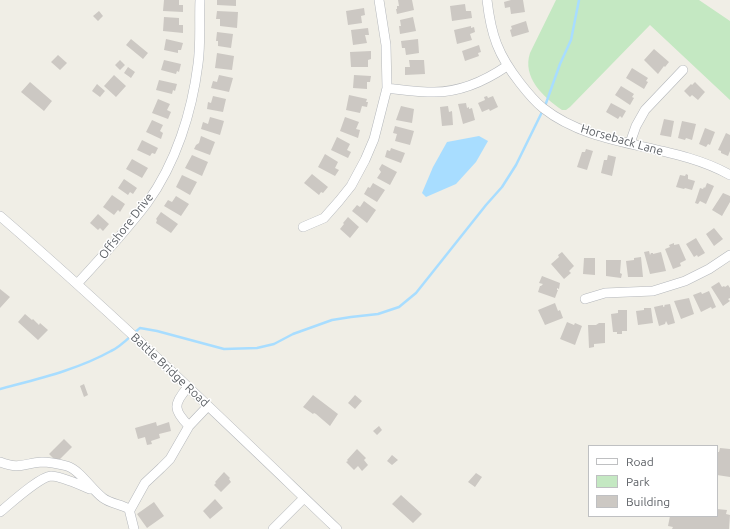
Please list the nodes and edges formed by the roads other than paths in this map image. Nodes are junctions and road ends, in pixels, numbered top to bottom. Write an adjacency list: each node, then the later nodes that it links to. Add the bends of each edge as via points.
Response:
1 (200, 0): 12 (street, Offshore Drive, via 198,63 190,107 166,170 148,202)
2 (379, 0): 6 (street, via 386,46)
3 (487, 0): 4 (street, Horseback Lane, via 492,31)
4 (507, 66): 6 (street, via 494,75 463,88 433,92); 7 (street, Horseback Lane, via 530,96 556,117 593,134)
5 (683, 70): 7 (street, via 645,110)
6 (387, 88): 10 (street, via 374,139 351,186 324,218)
7 (630, 143): 8 (street, Horseback Lane, via 690,158)
8 (730, 175)
9 (0, 216): 12 (street, Battle Bridge Road)
10 (303, 227)
11 (730, 255): 13 (street, via 685,281 653,290 605,293)
12 (77, 284): 14 (street, Battle Bridge Road)
13 (585, 299)
14 (188, 387): 15 (street, Battle Bridge Road); 16 (street, via 178,399 176,407 179,415)
15 (208, 406): 16 (street); 19 (street, Battle Bridge Road)
16 (189, 426): 20 (street, via 170,458 145,483)
17 (0, 462): 18 (street, via 11,466 51,462 66,466 77,471)
18 (93, 490): 20 (street, via 104,499); 21 (street, via 56,477 48,477)
19 (304, 498): 23 (street); 24 (street, Battle Bridge Road)
20 (130, 510): 22 (street)
21 (0, 512)
22 (134, 529)
23 (272, 529)
24 (337, 529)

